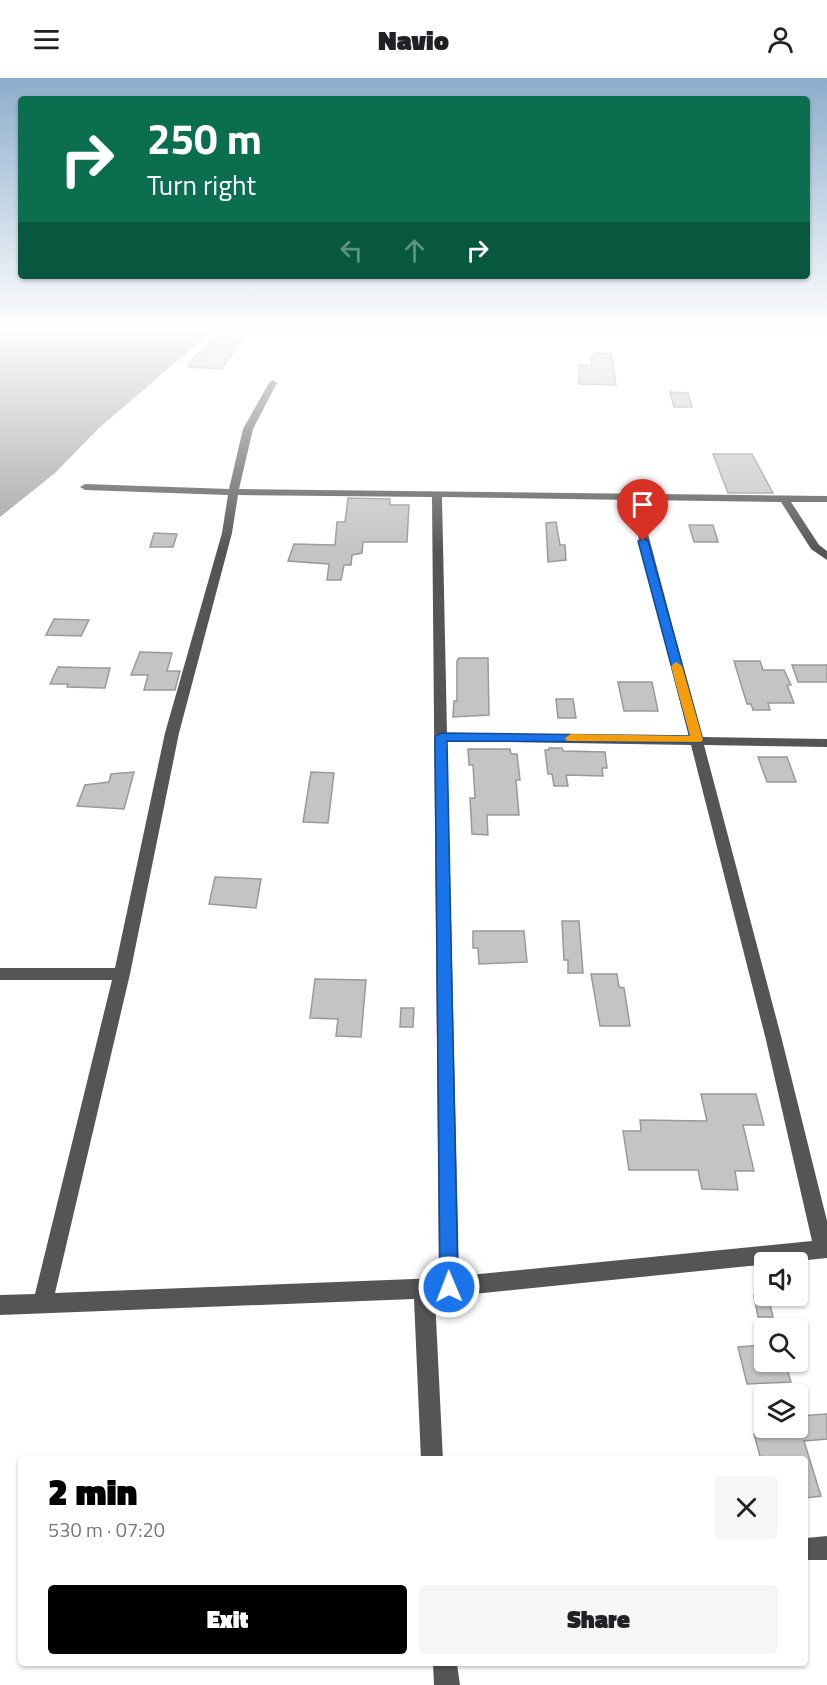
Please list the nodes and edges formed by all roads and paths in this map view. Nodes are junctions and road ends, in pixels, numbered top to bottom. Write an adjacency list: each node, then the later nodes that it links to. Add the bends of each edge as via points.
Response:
1 (263, 402): 3 (street, via 248,429)
2 (85, 488): 3 (street)
3 (233, 492): 4 (street); 13 (street, via 227,533 172,733)
4 (437, 495): 5 (street); 9 (street)
5 (633, 497): 6 (street); 10 (street)
6 (784, 498): 7 (street); 8 (street, via 815,547)
7 (827, 499)
8 (827, 557)
9 (441, 737): 10 (street); 15 (street)
10 (697, 740): 11 (street); 14 (street)
11 (827, 743)
12 (0, 974): 13 (street)
13 (122, 974): 17 (street)
14 (825, 1249): 15 (street)
15 (449, 1287): 16 (street)
16 (424, 1289): 17 (street); 19 (street)
17 (43, 1303): 18 (street)
18 (0, 1305)
19 (432, 1456)
20 (827, 1548): 21 (street)
21 (808, 1549)
22 (445, 1666): 23 (street)
23 (447, 1685)

